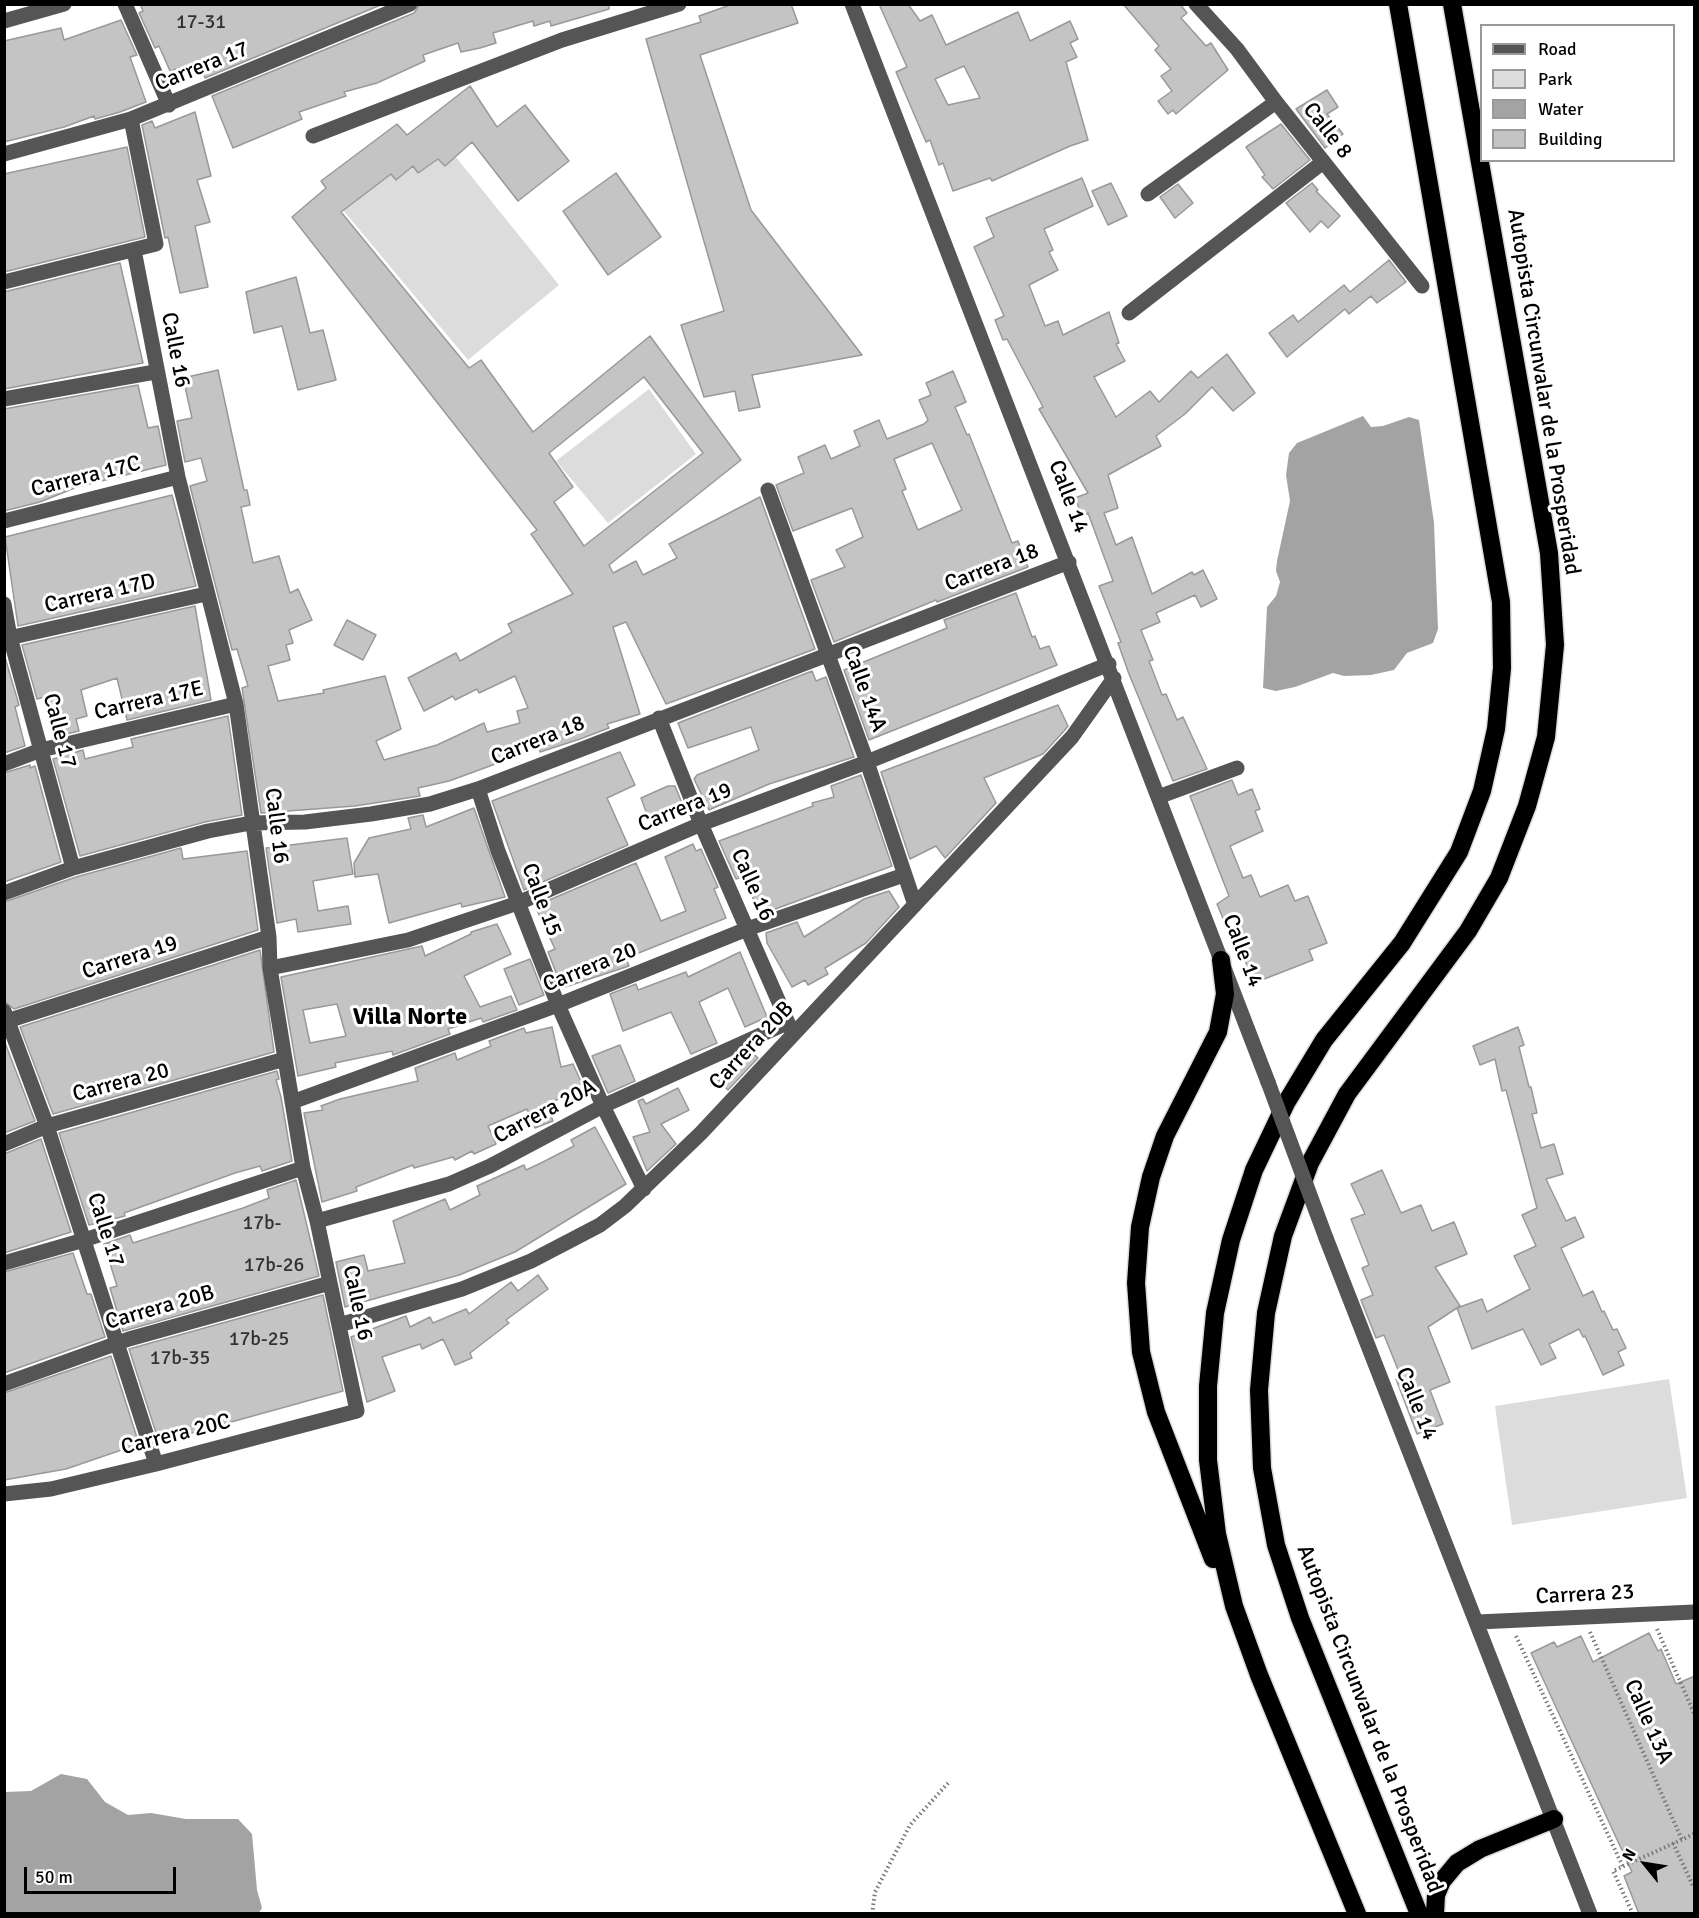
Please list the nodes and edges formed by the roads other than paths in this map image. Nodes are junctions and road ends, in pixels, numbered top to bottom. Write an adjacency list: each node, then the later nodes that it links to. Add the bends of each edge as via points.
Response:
1 (64, 4): 9 (street)
2 (125, 4): 11 (street)
3 (410, 4): 11 (street, Carrera 17)
4 (679, 4): 13 (street, via 562,40)
5 (852, 4): 26 (street, Calle 14)
6 (1196, 4): 10 (street, Calle 8, via 1237,49)
7 (1398, 4): 73 (highway, via 1501,602 1502,668 1496,729 1482,791 1459,852 1402,943 1324,1040 1286,1103 1254,1170 1231,1240 1215,1313 1208,1460 1217,1534 1234,1606)
8 (1452, 4): 76 (highway, Autopista Circunvalar de la Prosperidad, via 1549,553 1555,645 1546,737 1527,806 1499,878 1468,931 1347,1094 1310,1164 1283,1236 1266,1313 1259,1390 1262,1468 1276,1545 1300,1618)
9 (4, 21)
10 (1275, 102): 15 (street, Calle 8); 16 (street)
11 (169, 105): 12 (street, Carrera 17)
12 (131, 119): 14 (street, Carrera 17); 17 (street, via 156,244)
13 (313, 136)
14 (4, 154)
15 (1323, 162): 19 (street, Calle 8); 20 (street)
16 (1148, 194)
17 (134, 250): 18 (street); 21 (street, Calle 16)
18 (4, 282)
19 (1422, 286)
20 (1129, 314)
21 (155, 372): 22 (street); 23 (street, Calle 16)
22 (4, 399)
23 (178, 477): 25 (street, Carrera 17C); 27 (street, Calle 16)
24 (768, 490): 30 (street, Calle 14A)
25 (4, 521)
26 (1069, 562): 30 (street, Carrera 18); 31 (street, Calle 14)
27 (206, 594): 29 (street, Carrera 17D); 32 (street, Calle 16)
28 (4, 604): 29 (street, Calle 17)
29 (8, 638): 34 (street, Calle 17)
30 (827, 656): 33 (street, Carrera 18); 35 (street, Calle 14A)
31 (1111, 671): 35 (street, Carrera 19); 39 (street, Calle 14); 46 (street, Carrera 20B, via 1072,737)
32 (236, 704): 34 (street, Carrera 17E); 40 (street, Calle 16)
33 (659, 718): 38 (street, Carrera 18); 41 (street, Calle 16)
34 (41, 750): 36 (street, Carrera 17E); 42 (street, Calle 17)
35 (867, 762): 41 (street, Carrera 19); 43 (street, Calle 14A)
36 (4, 764)
37 (1237, 768): 39 (street)
38 (478, 789): 40 (street, Carrera 18, via 430,804 371,814 305,822); 45 (street, Calle 15)
39 (1158, 796): 49 (street, Calle 14)
40 (251, 823): 42 (street, Carrera 18, via 207,831); 48 (street, Calle 16)
41 (701, 824): 45 (street, Carrera 19); 47 (street, Calle 16)
42 (73, 868): 44 (street, Carrera 18)
43 (904, 875): 46 (street, Calle 14A); 47 (street, Carrera 20)
44 (4, 893)
45 (518, 903): 50 (street, Carrera 19, via 408,940); 51 (street, Calle 15)
46 (915, 905): 53 (street, Carrera 20B)
47 (747, 929): 51 (street, Carrera 20); 53 (street, Calle 16)
48 (269, 937): 50 (street, Calle 16); 52 (street, Carrera 19)
49 (1221, 960): 72 (street, Calle 14, bridge); 73 (highway, via 1225,994 1218,1032 1165,1136 1151,1177 1140,1227 1136,1282 1141,1352 1156,1412)
50 (270, 968): 54 (street, Calle 16)
51 (558, 1005): 55 (street, Carrera 20); 56 (street, Calle 15)
52 (6, 1018): 57 (street, Calle 17)
53 (790, 1029): 56 (street, Carrera 20A); 60 (street, Carrera 20B, via 701,1133)
54 (285, 1059): 55 (street, Calle 16); 57 (street, Carrera 20)
55 (292, 1102): 59 (street, Calle 16)
56 (603, 1106): 60 (street, Calle 15); 61 (street, Carrera 20A, via 449,1184)
57 (47, 1126): 58 (street, Carrera 20); 62 (street, Calle 17)
58 (4, 1144)
59 (303, 1168): 61 (street, Calle 16); 62 (street)
60 (644, 1189): 65 (street, Carrera 20B, via 600,1224 531,1261 462,1289)
61 (317, 1221): 64 (street, Calle 16)
62 (84, 1240): 63 (street); 66 (street, Calle 17)
63 (4, 1263)
64 (330, 1283): 65 (street, Calle 16); 66 (street, Carrera 20B)
65 (339, 1325): 68 (street, Calle 16)
66 (118, 1343): 67 (street, Carrera 20B); 69 (street, Calle 17)
67 (4, 1384)
68 (357, 1411): 69 (street, Carrera 20C)
69 (156, 1464): 70 (street, Carrera 20C, via 51,1489)
70 (4, 1494)
71 (1695, 1612): 72 (street, Carrera 23)
72 (1478, 1622): 74 (street, Calle 14)
73 (1259, 1675): 75 (highway)
74 (1554, 1819): 77 (highway, via 1480,1849 1457,1863 1442,1881); 78 (street, Calle 14)
75 (1357, 1914)
76 (1419, 1914)
77 (1435, 1914)
78 (1590, 1914)

